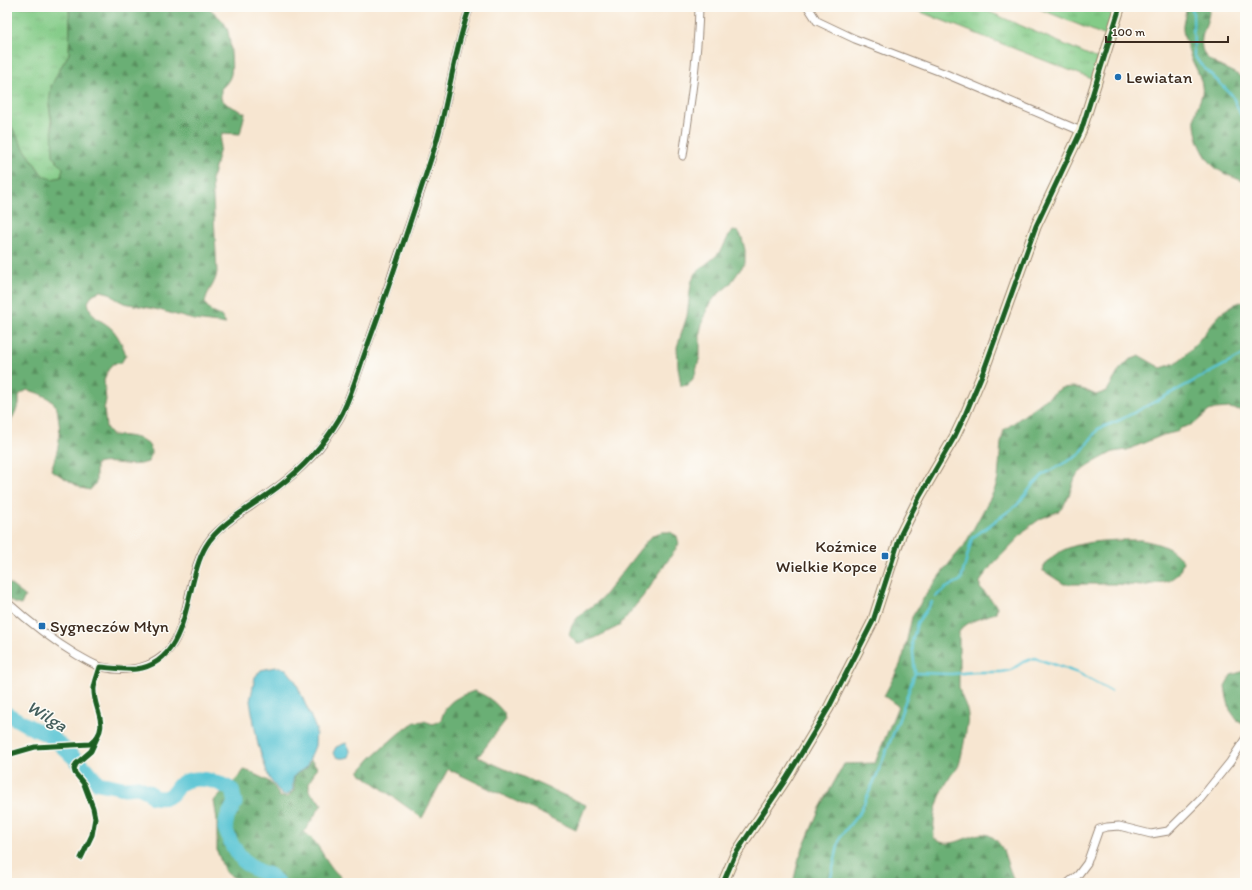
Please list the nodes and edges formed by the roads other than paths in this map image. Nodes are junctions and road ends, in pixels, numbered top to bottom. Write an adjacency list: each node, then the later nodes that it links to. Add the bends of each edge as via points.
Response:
1 (470, 7): 7 (street, via 428,170 376,323 340,417 310,460 222,528 205,546 183,622 173,644 152,664 138,669 100,667 46,634)
2 (699, 7): 6 (street, via 695,69)
3 (808, 7): 5 (street, via 817,21 844,34)
4 (1120, 7): 5 (street)
5 (1081, 131): 9 (street, via 1036,226 965,415 901,534 873,621 828,709 742,844)
6 (684, 156)
7 (7, 602)
8 (1245, 739): 10 (street, via 1201,798 1168,831 1152,834 1119,826 1099,829 1087,863)
9 (723, 883)
10 (1068, 883)

